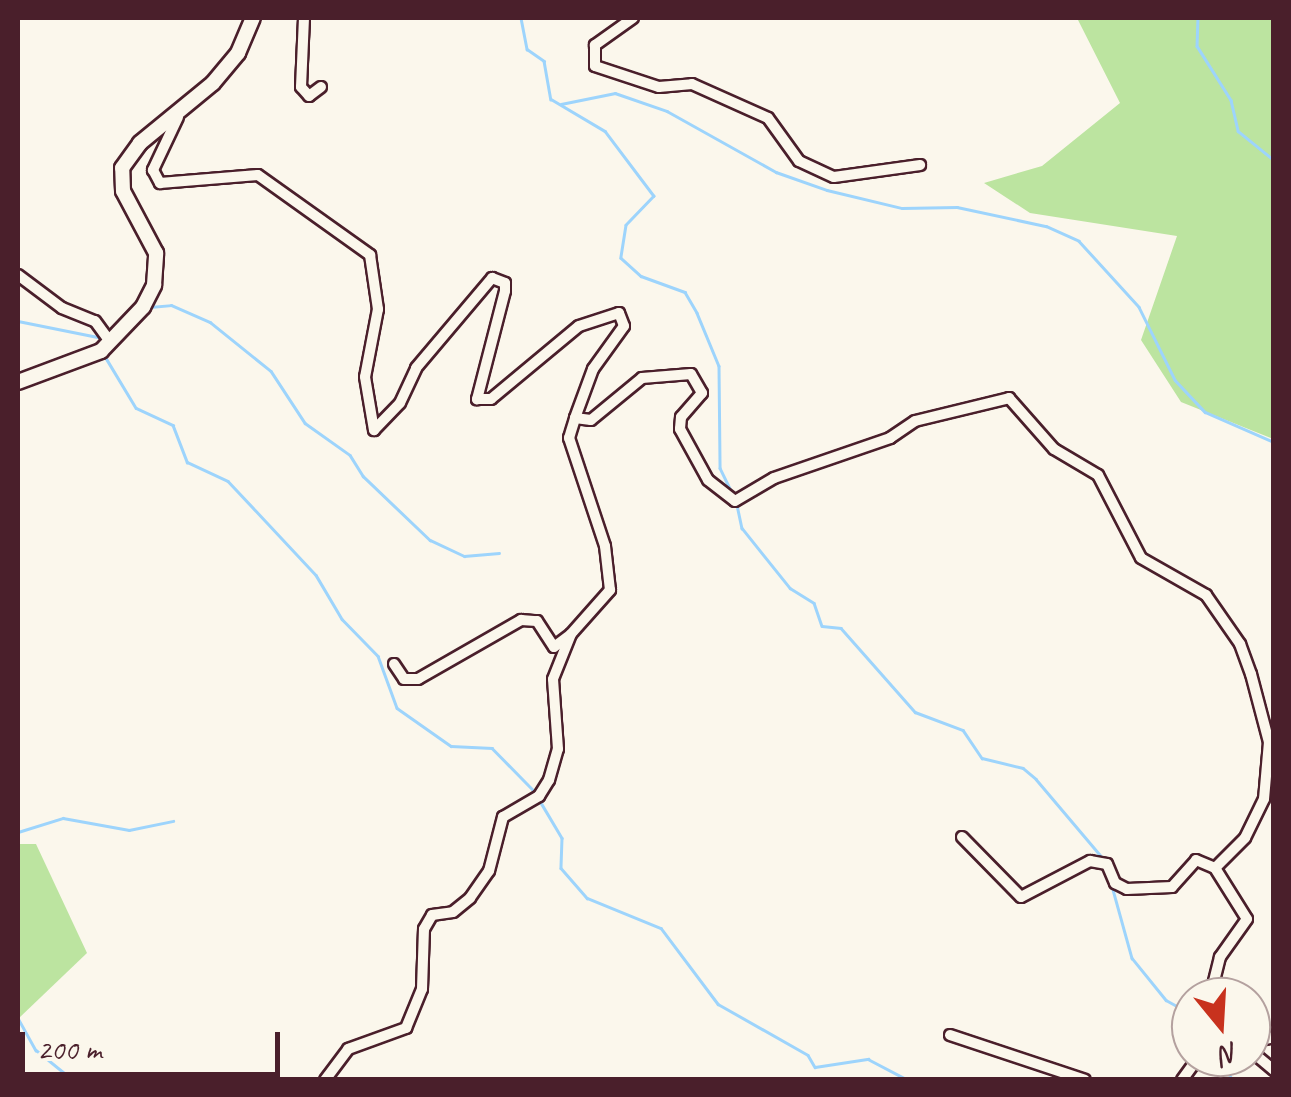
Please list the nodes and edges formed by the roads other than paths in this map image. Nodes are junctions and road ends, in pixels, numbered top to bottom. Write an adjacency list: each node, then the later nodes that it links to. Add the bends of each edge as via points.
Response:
1 (252, 18): 5 (main road, via 238,53)
2 (304, 18): 4 (street, via 301,88 309,96)
3 (633, 18): 6 (street, via 595,45 595,66 659,87 692,84 768,118 799,161 834,177)
4 (321, 87)
5 (178, 118): 8 (main road, via 140,143 122,168 123,191 154,242 157,263 150,296); 10 (street, via 154,170 160,183 258,174 370,255 378,309 366,364 370,427 383,426 416,368 492,278 505,283 505,291 476,392 481,402 579,326 613,313 624,318 593,368)
6 (920, 165)
7 (18, 276): 8 (street, via 62,308 95,321)
8 (110, 342): 9 (main road, via 89,357)
9 (18, 382)
10 (575, 418): 11 (street, via 569,438 605,546 610,590); 14 (street, via 591,420 642,378 691,374 702,393 681,417 680,429 708,480 735,501 774,478 890,438 914,421 1009,398 1054,449 1098,475 1141,558 1206,595 1240,644 1266,718 1268,766 1259,812)
11 (571, 634): 12 (street, via 554,647 537,621 520,620 418,679 404,680); 17 (street, via 550,689 558,733 549,780 539,796 502,817 496,852 470,898 453,912 432,915 424,928 422,989 406,1028 348,1049)
12 (394, 664)
13 (962, 838): 14 (street, via 1021,898 1090,861 1106,864 1126,889 1172,887 1196,860)
14 (1216, 868): 15 (street, via 1247,919 1220,957)
15 (1215, 977)
16 (950, 1034): 18 (street)
17 (326, 1080)
18 (1085, 1080)

